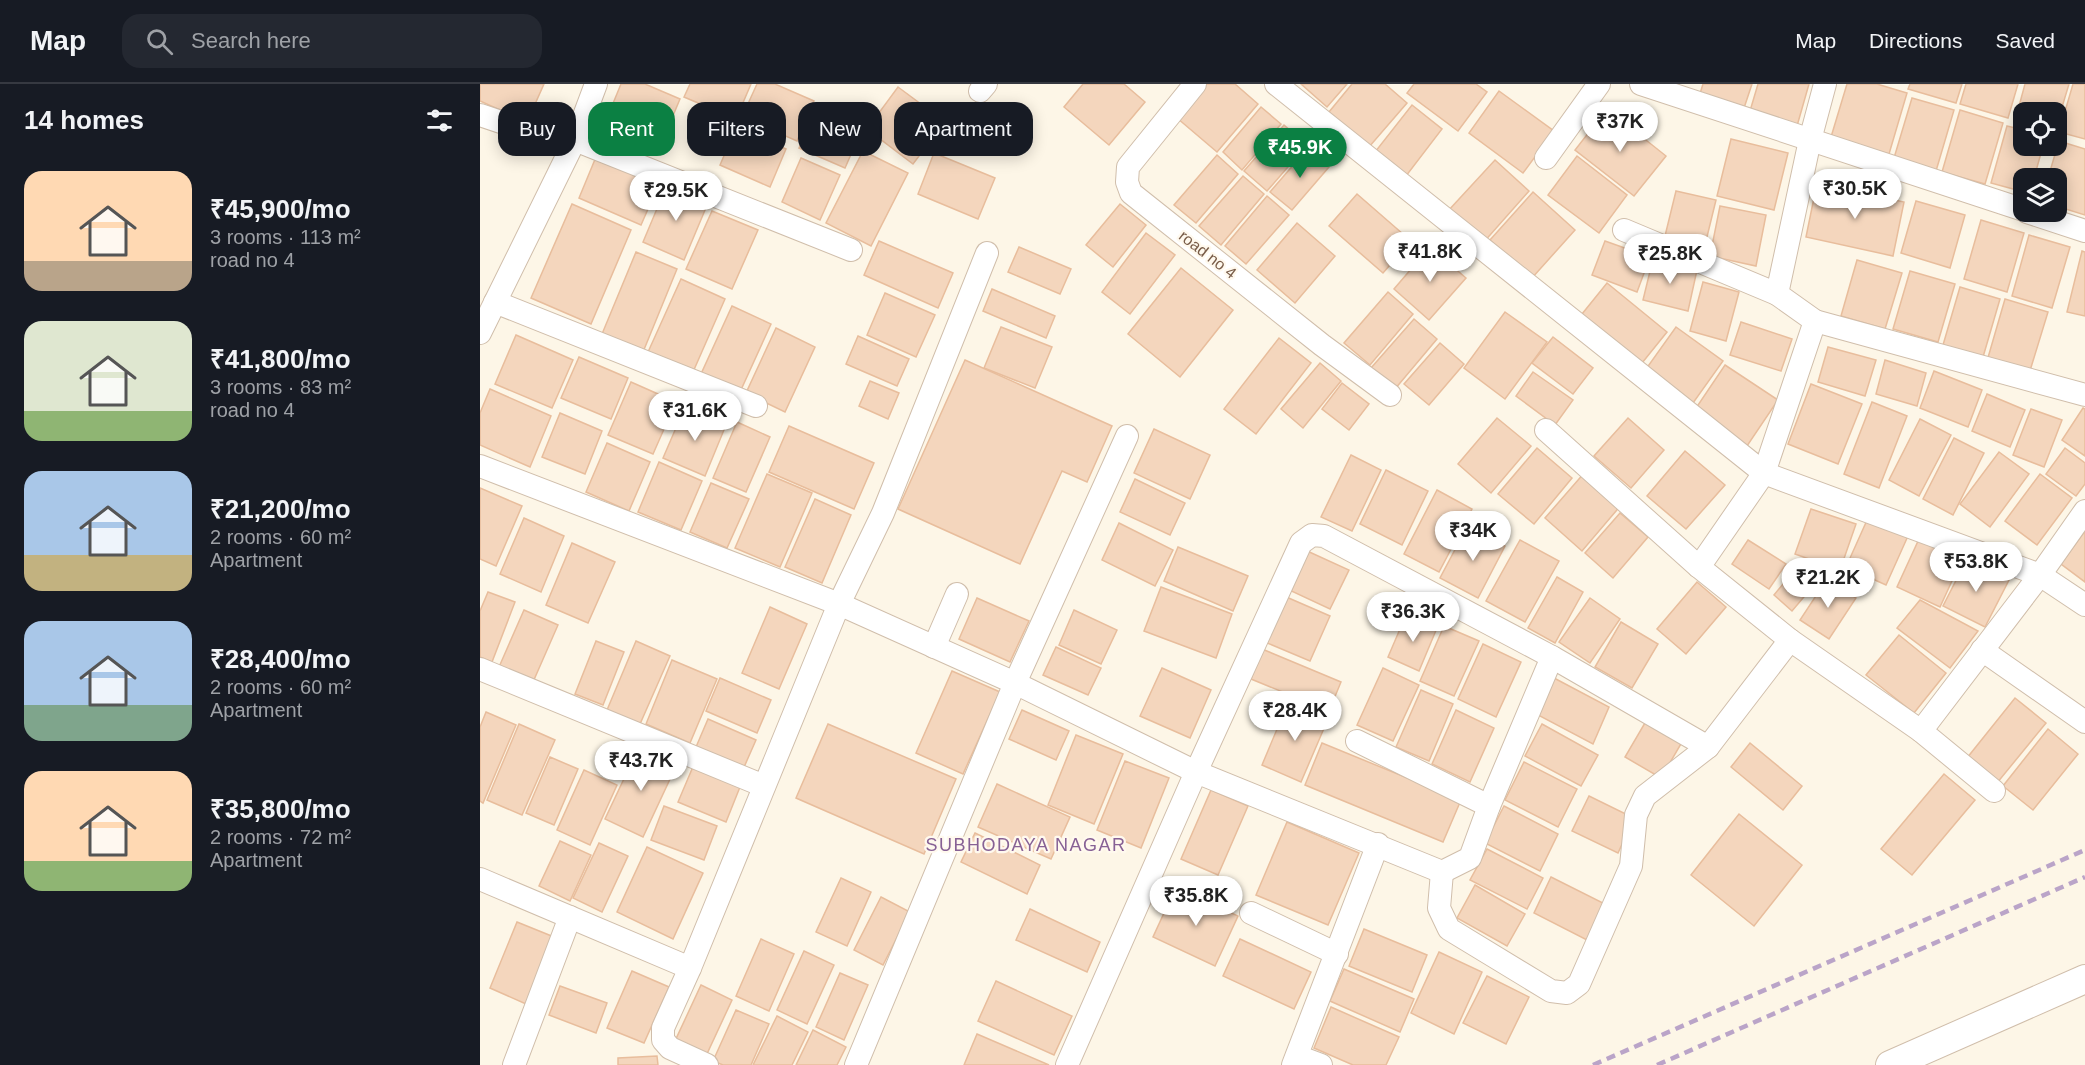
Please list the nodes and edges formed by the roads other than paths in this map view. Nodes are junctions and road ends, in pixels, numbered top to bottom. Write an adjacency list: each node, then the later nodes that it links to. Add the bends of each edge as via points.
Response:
1 (596, 84): 9 (street)
2 (1195, 84): 24 (street, road no 4, via 1128,167 1131,193)
3 (1276, 84): 30 (street)
4 (1599, 84): 13 (street)
5 (1641, 84): 11 (street)
6 (1825, 84): 11 (street)
7 (480, 115): 8 (street)
8 (498, 121)
9 (576, 137)
10 (576, 140): 18 (street)
11 (1810, 140): 14 (street); 20 (street)
12 (567, 156): 21 (street)
13 (1546, 158)
14 (2013, 207)
15 (2058, 222): 17 (street)
16 (1624, 230): 20 (street)
17 (2085, 231)
18 (851, 250)
19 (987, 253): 35 (street, via 884,513)
20 (1777, 294): 22 (street)
21 (495, 302): 23 (street); 26 (street)
22 (1815, 321): 25 (street); 30 (street)
23 (480, 333)
24 (1390, 395)
25 (2085, 395)
26 (756, 406)
27 (1546, 430): 32 (street)
28 (1127, 436): 42 (street)
29 (480, 466): 35 (street)
30 (1764, 473): 32 (street); 33 (street)
31 (2085, 510): 33 (street)
32 (1700, 567): 37 (street)
33 (2040, 575): 36 (street); 39 (street)
34 (957, 594): 38 (street)
35 (839, 604): 38 (street); 48 (street)
36 (2085, 605)
37 (1790, 640): 44 (street); 46 (street)
38 (934, 647): 42 (street)
39 (1982, 650): 43 (street); 44 (street)
40 (1552, 657): 46 (street); 47 (street, via 1324,536 1312,536 1300,543); 50 (street)
41 (480, 669): 48 (street)
42 (1015, 683): 47 (street); 62 (street)
43 (2085, 722)
44 (1921, 731): 49 (street)
45 (1358, 741): 50 (street)
46 (1708, 747): 52 (street, via 1653,790 1636,815 1631,866 1579,984 1567,993 1551,992 1449,929 1439,909)
47 (1196, 772): 51 (street); 63 (street)
48 (764, 786): 57 (street)
49 (1994, 791)
50 (1489, 806): 52 (street, via 1470,858)
51 (1378, 844): 52 (street); 56 (street)
52 (1442, 872)
53 (480, 879): 55 (street)
54 (1251, 914): 56 (street)
55 (570, 917): 57 (street); 60 (street)
56 (1337, 954): 59 (street)
57 (690, 968): 61 (street, via 663,1028 663,1040 670,1048)
58 (2085, 979): 65 (street)
59 (1295, 1060): 64 (street)
60 (514, 1065)
61 (707, 1065)
62 (856, 1065)
63 (1067, 1065)
64 (1321, 1065)
65 (1890, 1065)

